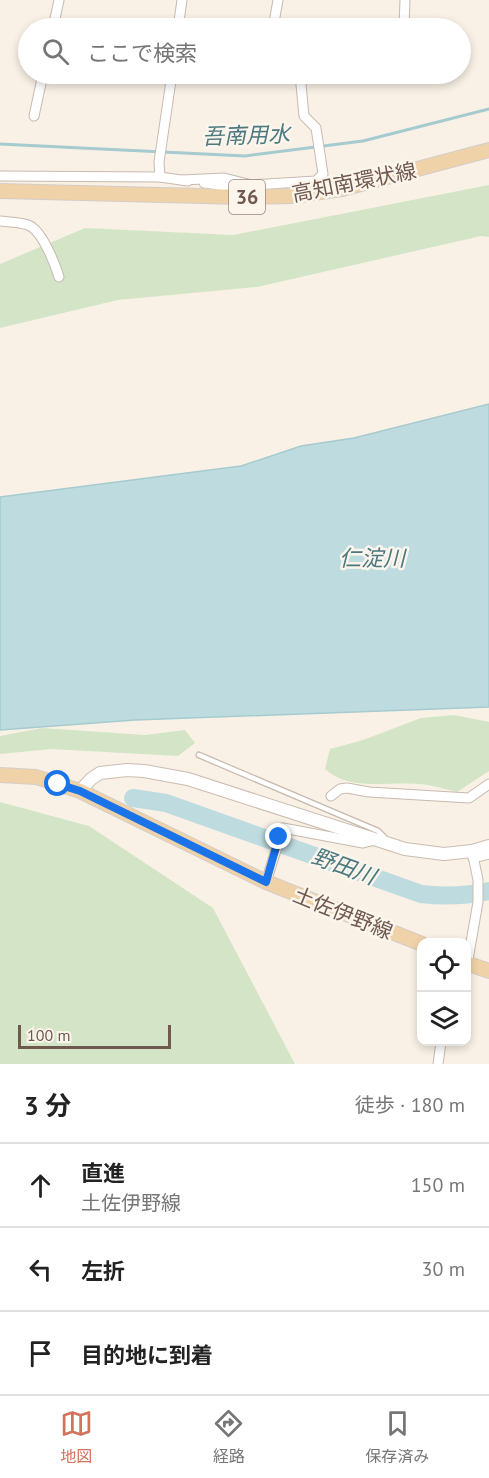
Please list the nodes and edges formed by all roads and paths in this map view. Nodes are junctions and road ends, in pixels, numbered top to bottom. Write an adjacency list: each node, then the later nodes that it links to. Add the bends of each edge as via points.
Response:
1 (59, 0): 5 (street)
2 (182, 0): 6 (street)
3 (278, 0): 7 (street)
4 (405, 0): 8 (street)
5 (55, 18)
6 (179, 18)
7 (275, 18)
8 (404, 18)
9 (41, 84): 12 (street)
10 (171, 84): 15 (street)
11 (301, 84): 16 (street, via 304,116 316,128 320,152 323,174 316,181 252,185 224,178)
12 (34, 116)
13 (489, 150): 18 (main road, 高知南環状線 / 36, via 342,189 293,196)
14 (0, 176): 15 (street)
15 (160, 177): 16 (street)
16 (182, 180): 18 (street, via 228,187)
17 (0, 191): 18 (main road, 高知南環状線 / 36)
18 (243, 197)
19 (0, 221): 20 (street, via 29,225 36,230)
20 (59, 277)
21 (199, 755): 27 (lane, via 378,831)
22 (0, 774): 24 (main road, 土佐伊野線, via 36,777)
23 (489, 784): 25 (street, via 469,798 347,788)
24 (80, 791): 26 (street, via 100,773 144,771 188,779); 31 (main road, 土佐伊野線)
25 (331, 796)
26 (375, 839): 27 (street); 31 (street, via 363,843 285,828 281,830)
27 (391, 845): 29 (street, via 429,853)
28 (489, 846): 29 (street)
29 (472, 854): 30 (street); 33 (street, via 478,902)
30 (489, 854)
31 (266, 882): 32 (main road, 土佐伊野線)
32 (417, 943)
33 (471, 943)
34 (471, 967): 35 (main road)
35 (489, 971)
36 (440, 1046): 37 (street)
37 (438, 1064)

